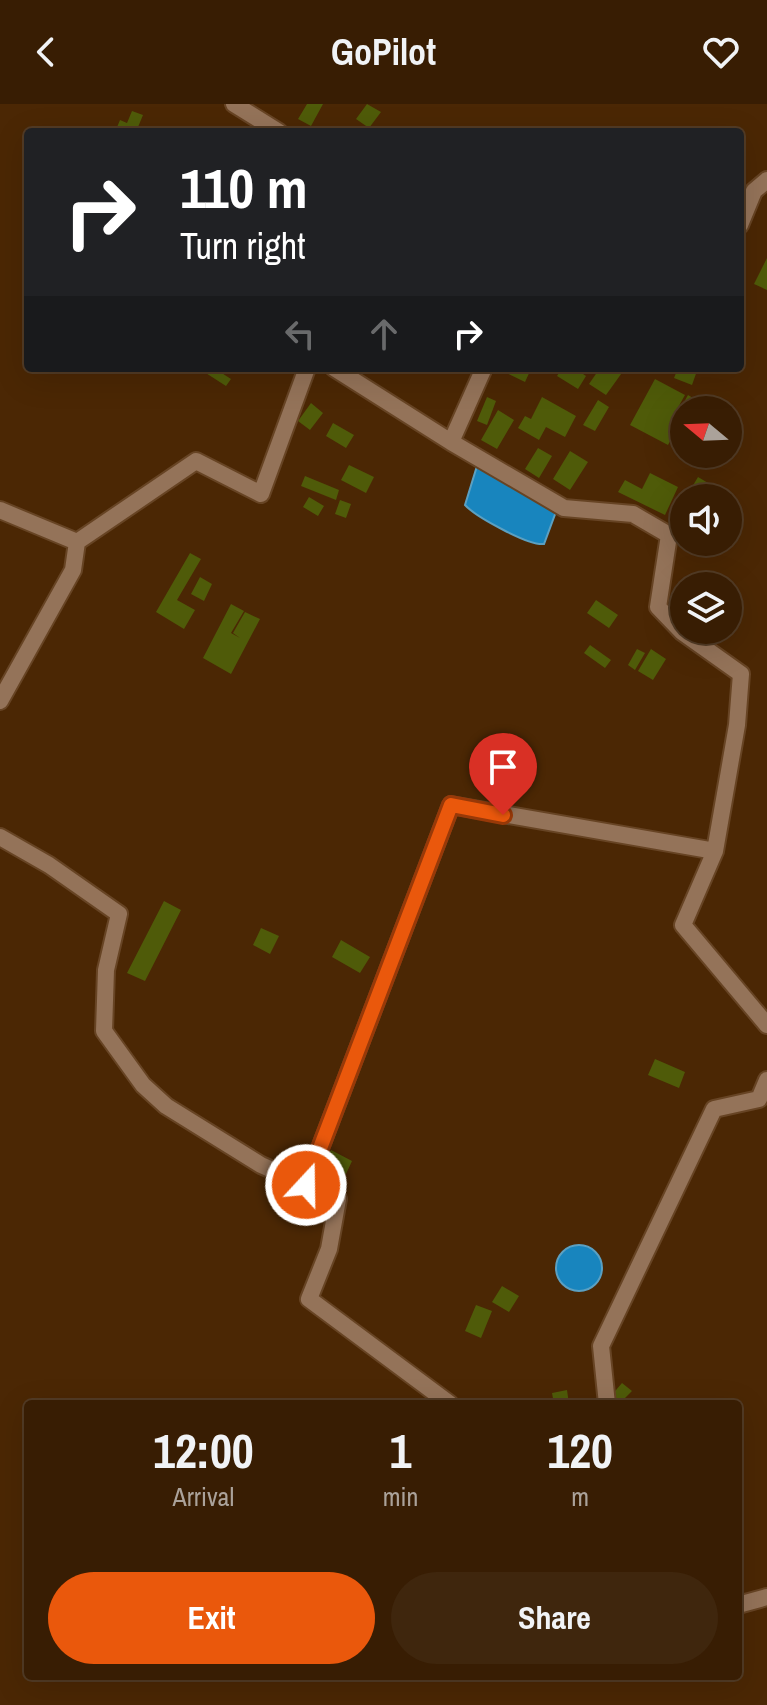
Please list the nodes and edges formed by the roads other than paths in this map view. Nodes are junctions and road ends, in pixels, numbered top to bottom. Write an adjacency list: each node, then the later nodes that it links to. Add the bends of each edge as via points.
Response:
1 (234, 104): 2 (street)
2 (273, 128)
3 (767, 180): 4 (street, via 754,191)
4 (744, 215)
5 (306, 372): 10 (street, via 261,494 196,461)
6 (340, 372): 8 (street)
7 (482, 372): 8 (street)
8 (451, 442): 13 (street, via 564,508 633,514 669,535 658,607 682,632 741,674)
9 (0, 510): 10 (street)
10 (77, 542): 11 (street, via 73,570)
11 (0, 701)
12 (0, 837): 16 (street, via 119,914 106,970 104,1031 143,1085 166,1106 261,1165)
13 (715, 851): 14 (street, via 683,925); 16 (street, via 451,805)
14 (767, 1025)
15 (767, 1080): 18 (street, via 759,1099 714,1109 601,1346)
16 (306, 1185): 17 (street, via 338,1199 329,1249 309,1299)
17 (445, 1400)
18 (607, 1400)
19 (767, 1597): 20 (street)
20 (742, 1604)

